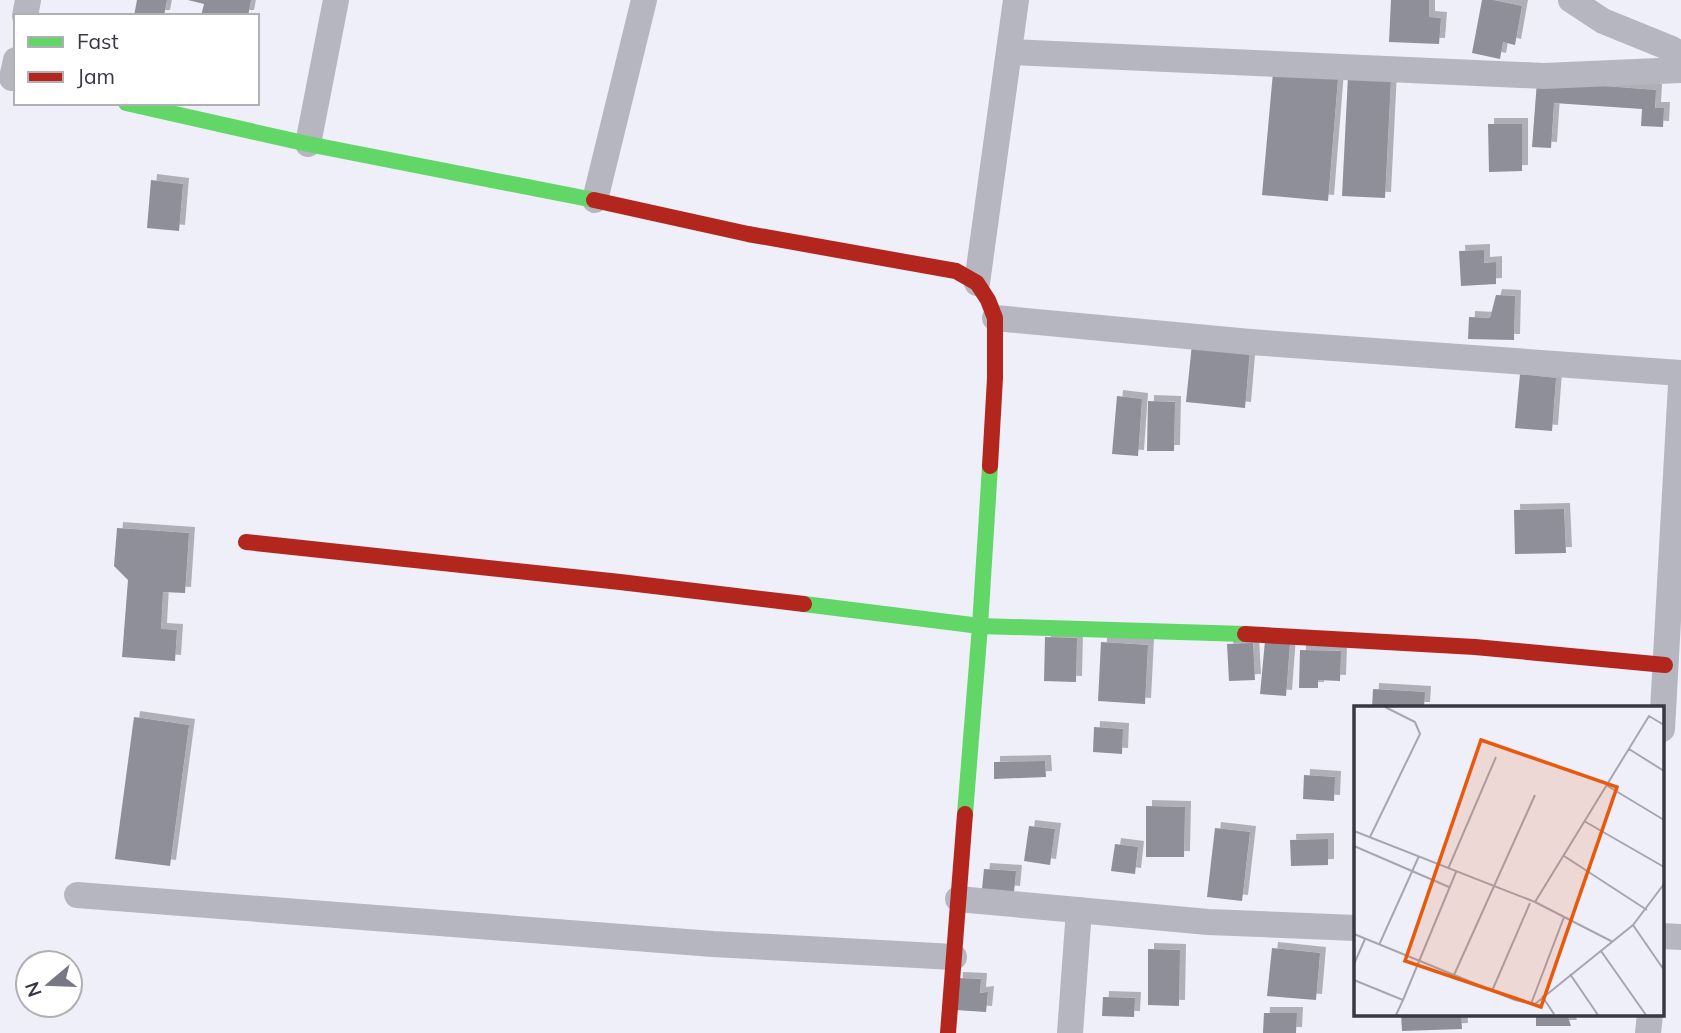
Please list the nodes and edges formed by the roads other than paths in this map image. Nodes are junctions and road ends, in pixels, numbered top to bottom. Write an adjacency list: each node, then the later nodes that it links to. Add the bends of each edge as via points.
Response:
1 (335, 0): 9 (street)
2 (643, 0): 10 (street)
3 (1016, 0): 6 (street)
4 (1571, 0): 5 (street)
5 (1611, 10): 7 (street, via 1672,49)
6 (1009, 52): 7 (street, via 1544,76); 11 (street)
7 (1681, 68)
8 (135, 105): 9 (street)
9 (308, 144): 10 (street)
10 (595, 200): 11 (street, via 748,234 956,271)
11 (977, 283): 12 (street)
12 (995, 318): 13 (street, via 1250,342); 16 (street)
13 (1681, 373)
14 (1681, 384): 17 (street)
15 (246, 542): 16 (street)
16 (980, 626): 17 (street, via 1229,632 1475,647); 20 (street)
17 (1665, 665): 18 (street)
18 (1663, 706)
19 (77, 895): 23 (street, via 713,944)
20 (958, 899): 21 (street); 23 (street)
21 (1079, 910): 22 (street, via 1208,922); 25 (street)
22 (1354, 928)
23 (954, 957): 24 (street)
24 (948, 1033)
25 (1070, 1033)

